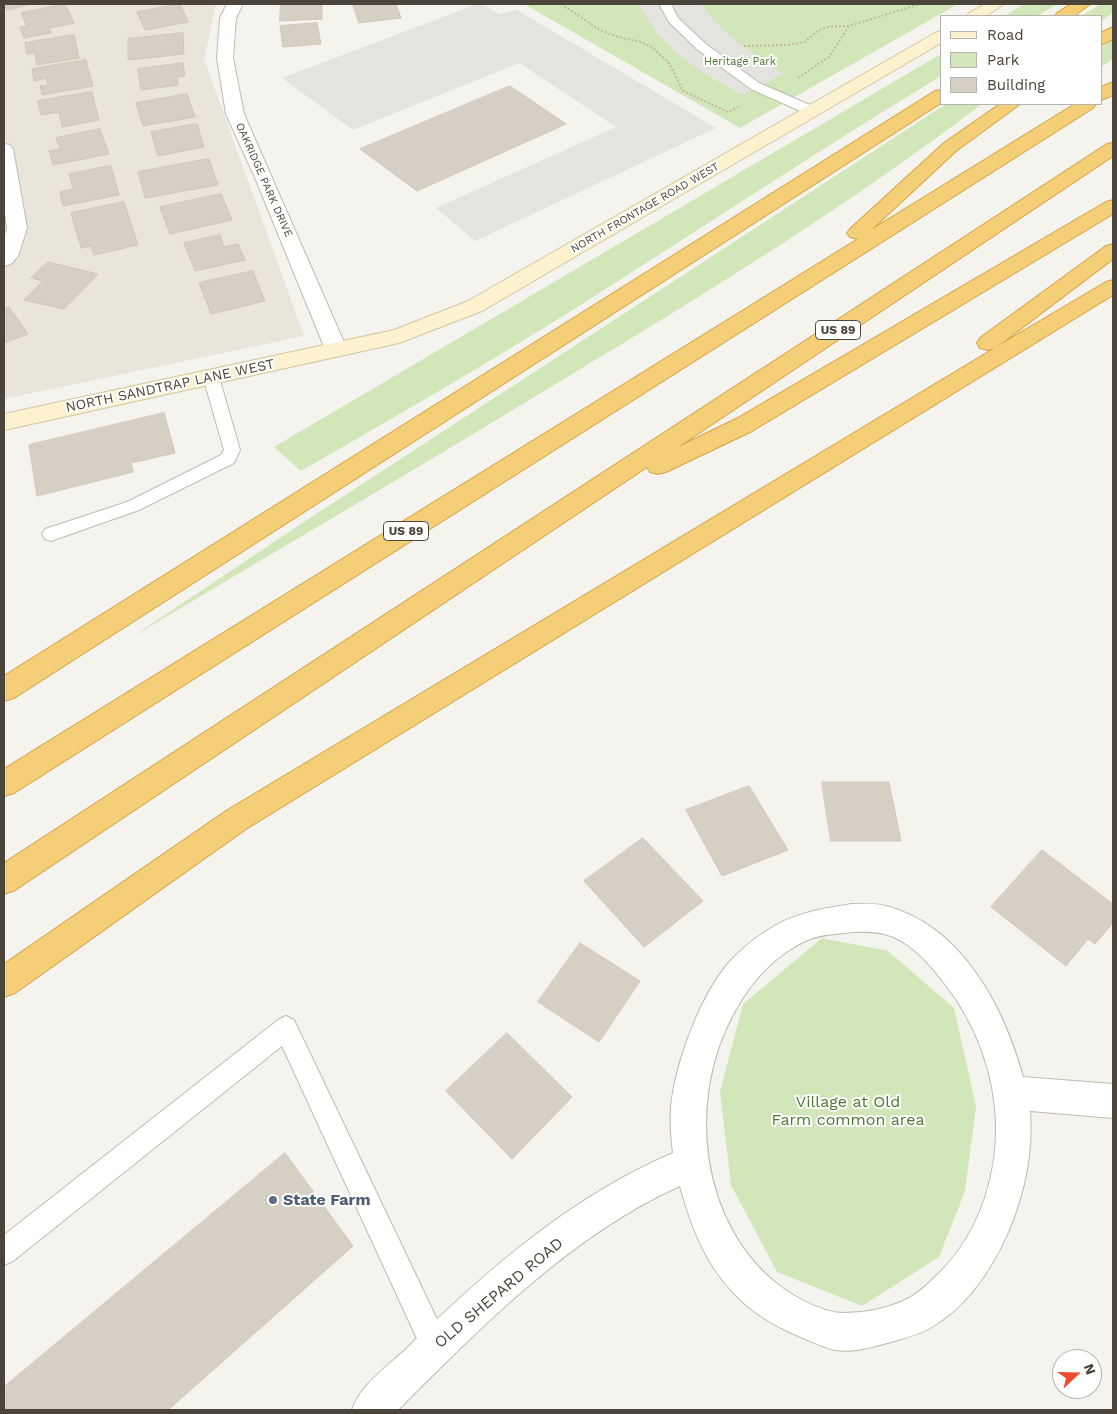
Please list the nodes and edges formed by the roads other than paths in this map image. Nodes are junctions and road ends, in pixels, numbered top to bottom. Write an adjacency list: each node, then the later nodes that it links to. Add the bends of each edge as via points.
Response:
1 (235, 4): 23 (street, OAKRIDGE PARK DRIVE, via 228,18 225,58 235,114 266,180)
2 (665, 4): 15 (lane, via 673,20 702,47 755,86)
3 (996, 4): 5 (street)
4 (1082, 4): 6 (highway)
5 (977, 15)
6 (1065, 15)
7 (1113, 32): 9 (highway)
8 (940, 37): 15 (street, NORTH FRONTAGE ROAD WEST)
9 (1102, 39)
10 (1113, 87): 11 (highway)
11 (1102, 94)
12 (940, 96): 29 (highway)
13 (1009, 105): 21 (highway, via 950,147)
14 (1085, 105): 21 (highway, US 89)
15 (812, 111): 23 (street, NORTH FRONTAGE ROAD WEST, via 475,306 400,336)
16 (1113, 148): 27 (highway, US 89)
17 (4, 149): 20 (street, via 17,228)
18 (1113, 206): 27 (highway, via 744,425)
19 (1113, 250): 25 (highway, via 996,336)
20 (4, 260)
21 (809, 278): 30 (highway, US 89)
22 (1113, 286): 25 (highway)
23 (336, 350): 24 (street, NORTH SANDTRAP LANE WEST)
24 (211, 377): 26 (street, NORTH SANDTRAP LANE WEST); 28 (lane, via 232,450 228,459 133,506)
25 (932, 395): 32 (highway, via 236,820)
26 (4, 422)
27 (562, 512): 31 (highway, US 89)
28 (51, 534)
29 (4, 690)
30 (4, 784)
31 (4, 880)
32 (4, 982)
33 (1010, 1093): 34 (street); 35 (street, via 1014,1142 1007,1185 993,1229 969,1270 945,1294 914,1316 878,1327 837,1331 792,1316 756,1292 724,1252 705,1209); 35 (street, via 997,1043 974,997 948,961 917,934 886,920 852,918 815,923 786,936 754,958 730,987 712,1020 688,1108)
34 (1113, 1101)
35 (691, 1163): 37 (street, OLD SHEPARD ROAD, via 643,1185 559,1241)
36 (4, 1252): 37 (lane, via 286,1028)
37 (435, 1346): 38 (street, OLD SHEPARD ROAD)
38 (371, 1410)

